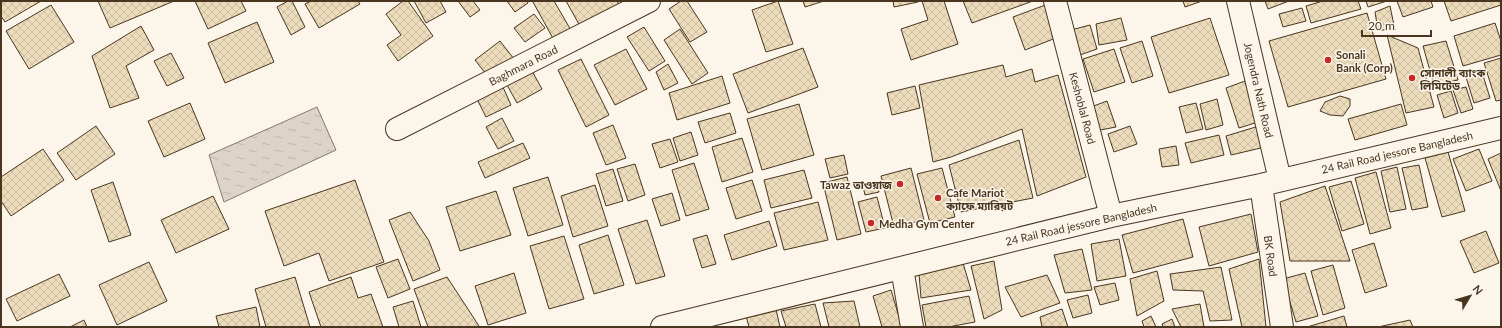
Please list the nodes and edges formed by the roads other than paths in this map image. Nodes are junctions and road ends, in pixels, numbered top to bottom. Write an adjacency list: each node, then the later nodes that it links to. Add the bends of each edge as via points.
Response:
1 (649, 1): 5 (street, Baghmara Road)
2 (1055, 1): 7 (street, Keshoblal Road)
3 (1238, 1): 6 (street, Jogendra Nath Road)
4 (1501, 128): 6 (street, 24 Rail Road jessore Bangladesh)
5 (397, 129)
6 (1270, 182): 7 (street, 24 Rail Road jessore Bangladesh); 11 (street, BK Road)
7 (1111, 216): 8 (street, 24 Rail Road jessore Bangladesh)
8 (902, 268): 9 (street, 24 Rail Road jessore Bangladesh); 10 (street)
9 (662, 327)
10 (912, 327)
11 (1282, 327)

